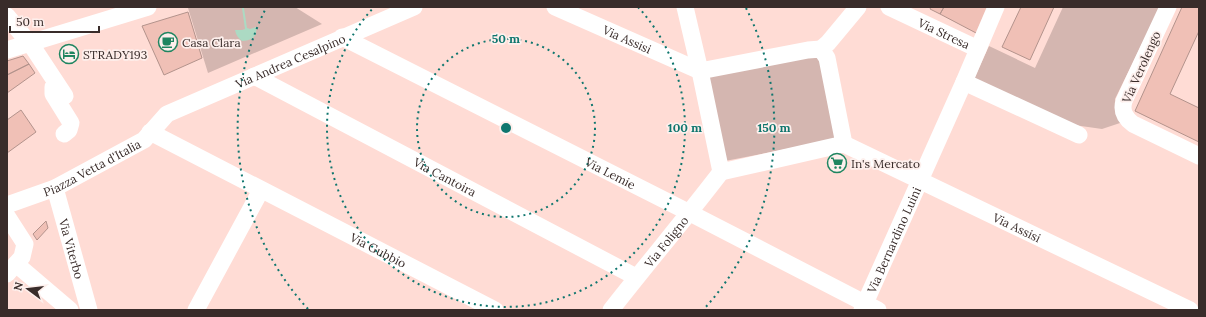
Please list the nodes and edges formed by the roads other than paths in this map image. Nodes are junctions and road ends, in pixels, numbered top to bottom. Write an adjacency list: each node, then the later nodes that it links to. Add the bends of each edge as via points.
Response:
1 (148, 7): 11 (street)
2 (414, 7): 10 (street, Via Andrea Cesalpino)
3 (555, 7): 15 (street, Via Assisi)
4 (685, 7): 15 (street)
5 (858, 7): 12 (street)
6 (889, 7): 14 (street, Via Stresa)
7 (996, 7): 14 (street, Via Bernardino Luini)
8 (1168, 7): 25 (street, Via Verolengo, via 1124,101 1123,111 1127,120 1133,124)
9 (7, 16): 11 (street)
10 (342, 37): 16 (street, Via Andrea Cesalpino); 31 (street, Via Lemie)
11 (29, 43): 13 (street); 17 (street)
12 (821, 49): 15 (street); 24 (street, via 827,58)
13 (7, 50)
14 (978, 50): 18 (street, Via Bernardino Luini)
15 (700, 71): 26 (street)
16 (254, 76): 20 (street, Via Andrea Cesalpino); 34 (street, Via Cantoira)
17 (53, 79): 19 (street); 22 (street, via 53,94 71,123 69,130)
18 (964, 82): 23 (street); 27 (street, Via Bernardino Luini)
19 (65, 96)
20 (167, 114): 21 (street, Piazza Vetta d'Italia)
21 (150, 132): 28 (street, Piazza Vetta d'Italia, via 144,140); 29 (street, Via Gubbio)
22 (64, 134)
23 (1079, 135)
24 (844, 144): 26 (street); 27 (street, Via Assisi)
25 (1199, 156)
26 (721, 172): 31 (street, Via Foligno)
27 (920, 180): 35 (street, Via Bernardino Luini); 41 (street, Via Assisi)
28 (55, 188): 30 (street, Piazza Vetta d'Italia); 37 (street, Via Viterbo)
29 (261, 190): 38 (street); 39 (street, Via Gubbio)
30 (7, 205)
31 (690, 213): 34 (street, Via Foligno); 35 (street, Via Lemie)
32 (7, 216): 33 (street, via 25,244 22,257)
33 (11, 269): 36 (street)
34 (636, 277): 40 (street, Via Foligno)
35 (868, 308)
36 (70, 310)
37 (89, 310)
38 (196, 310)
39 (495, 310)
40 (611, 310)
41 (1190, 310)

